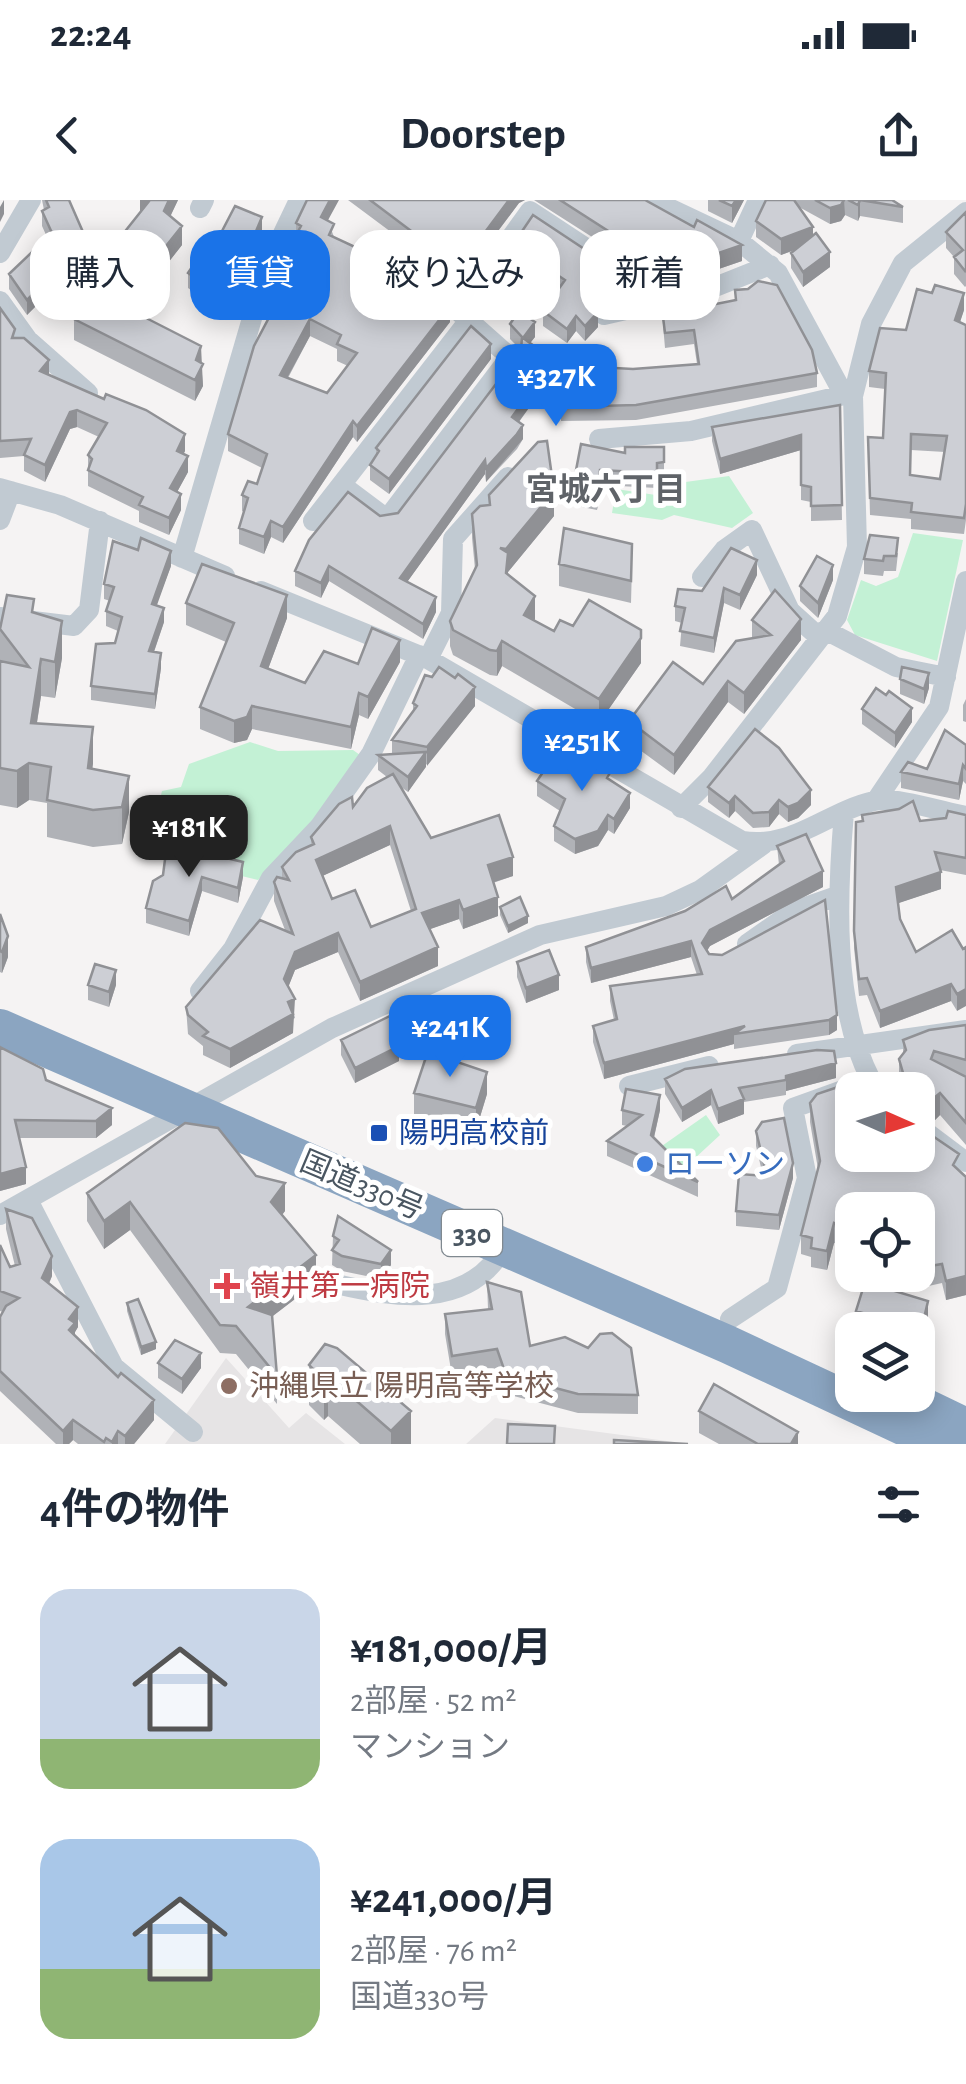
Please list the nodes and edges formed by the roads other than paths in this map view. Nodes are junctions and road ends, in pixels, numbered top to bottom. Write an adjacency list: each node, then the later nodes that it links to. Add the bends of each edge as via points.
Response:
1 (30, 200): 9 (street)
2 (299, 200): 23 (street, via 266,267)
3 (652, 200): 5 (street)
4 (758, 200): 7 (street)
5 (676, 206): 7 (street)
6 (966, 212): 15 (street, via 890,281)
7 (739, 240): 10 (street)
8 (580, 244): 13 (street, via 530,211 458,311)
9 (0, 253)
10 (770, 265): 11 (street); 15 (street)
11 (720, 285)
12 (0, 301): 14 (street, via 28,340)
13 (467, 323): 18 (street); 18 (street, via 510,357 410,490 387,519)
14 (88, 393)
15 (849, 395): 16 (street, via 691,431); 27 (street, via 857,547 836,616)
16 (599, 439)
17 (526, 458): 28 (street, via 453,539 452,612)
18 (343, 486): 22 (street)
19 (5, 489): 20 (street); 21 (street)
20 (0, 520)
21 (100, 521): 23 (street); 26 (street, via 89,610 74,626)
22 (313, 521)
23 (182, 558): 28 (street)
24 (702, 578): 27 (street, via 752,530 790,611)
25 (966, 581): 29 (street)
26 (0, 617)
27 (822, 634): 29 (street, via 896,667); 31 (street)
28 (423, 657): 31 (street); 37 (street, via 371,754 320,826 271,878 233,950)
29 (946, 678): 30 (street, via 939,707)
30 (877, 799): 32 (street); 33 (street)
31 (681, 808): 34 (street, via 742,841)
32 (844, 812): 34 (street, via 793,838); 35 (street)
33 (966, 816)
34 (764, 844): 49 (street, via 666,906 540,935 332,1028)
35 (837, 896): 36 (street, via 794,911); 41 (street)
36 (734, 950)
37 (200, 991)
38 (0, 1000): 53 (highway, 国道330号 / 330)
39 (0, 1028): 51 (highway, 国道330号 / 330)
40 (966, 1030): 41 (street)
41 (853, 1046): 42 (street); 44 (street)
42 (777, 1057)
43 (739, 1062): 45 (street)
44 (867, 1072)
45 (628, 1086)
46 (835, 1096): 53 (street, via 793,1108 807,1178 777,1288)
47 (935, 1139): 48 (street)
48 (966, 1162)
49 (28, 1200): 50 (street); 57 (street, via 114,1367)
50 (0, 1215)
51 (504, 1247): 52 (street, via 484,1276 441,1294 375,1293); 58 (highway, 国道330号 / 330)
52 (336, 1284)
53 (730, 1319): 54 (highway, 国道330号 / 330)
54 (835, 1365)
55 (934, 1412): 56 (highway)
56 (966, 1428)
57 (193, 1432)
58 (941, 1444)

